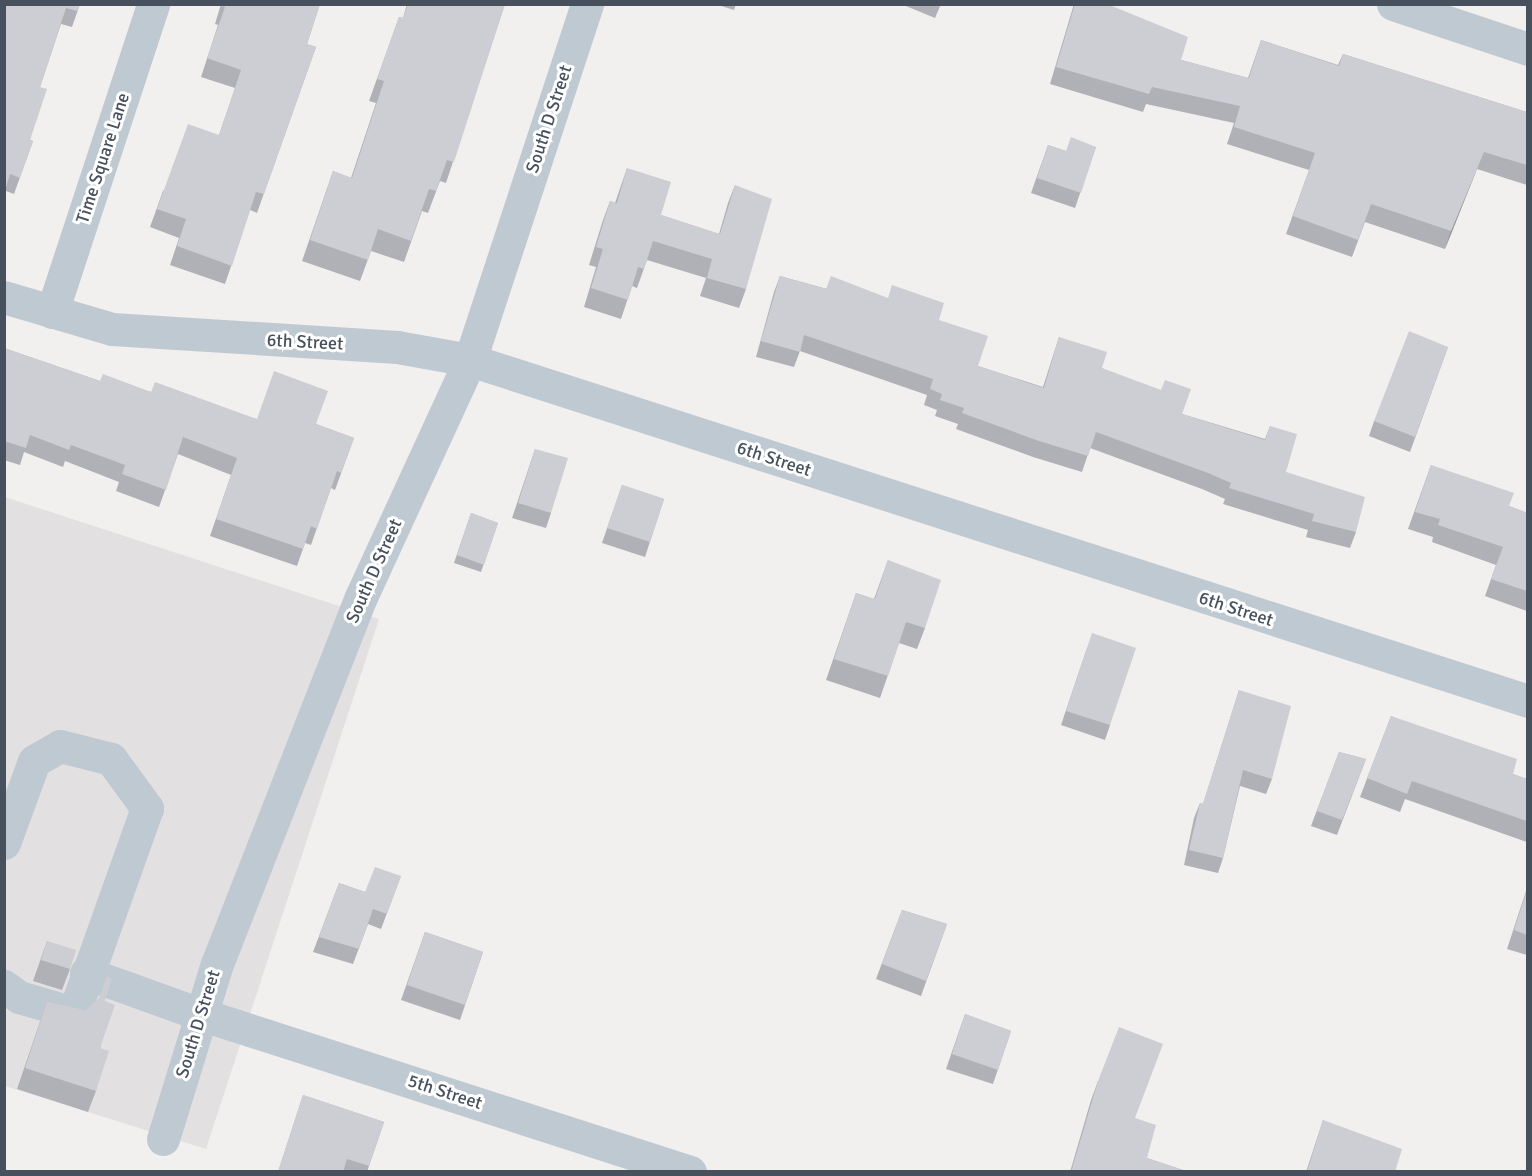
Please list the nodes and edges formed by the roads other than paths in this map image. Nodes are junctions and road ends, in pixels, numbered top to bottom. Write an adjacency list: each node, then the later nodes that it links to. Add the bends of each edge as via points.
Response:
1 (153, 4): 6 (street, Time Square Lane)
2 (587, 4): 7 (street, South D Street)
3 (1393, 4): 4 (street)
4 (1527, 48)
5 (4, 297): 6 (street, 6th Street)
6 (52, 312): 7 (street, 6th Street, via 112,329 164,335 397,347)
7 (470, 360): 8 (street, 6th Street); 12 (street, South D Street, via 362,597)
8 (1527, 701)
9 (4, 843): 10 (street, via 34,761 60,746 111,759 147,808)
10 (86, 973): 11 (street, via 74,1013 19,997); 12 (street, 5th Street)
11 (4, 986)
12 (200, 1014): 13 (street, South D Street); 14 (street, 5th Street)
13 (163, 1139)
14 (690, 1172)

